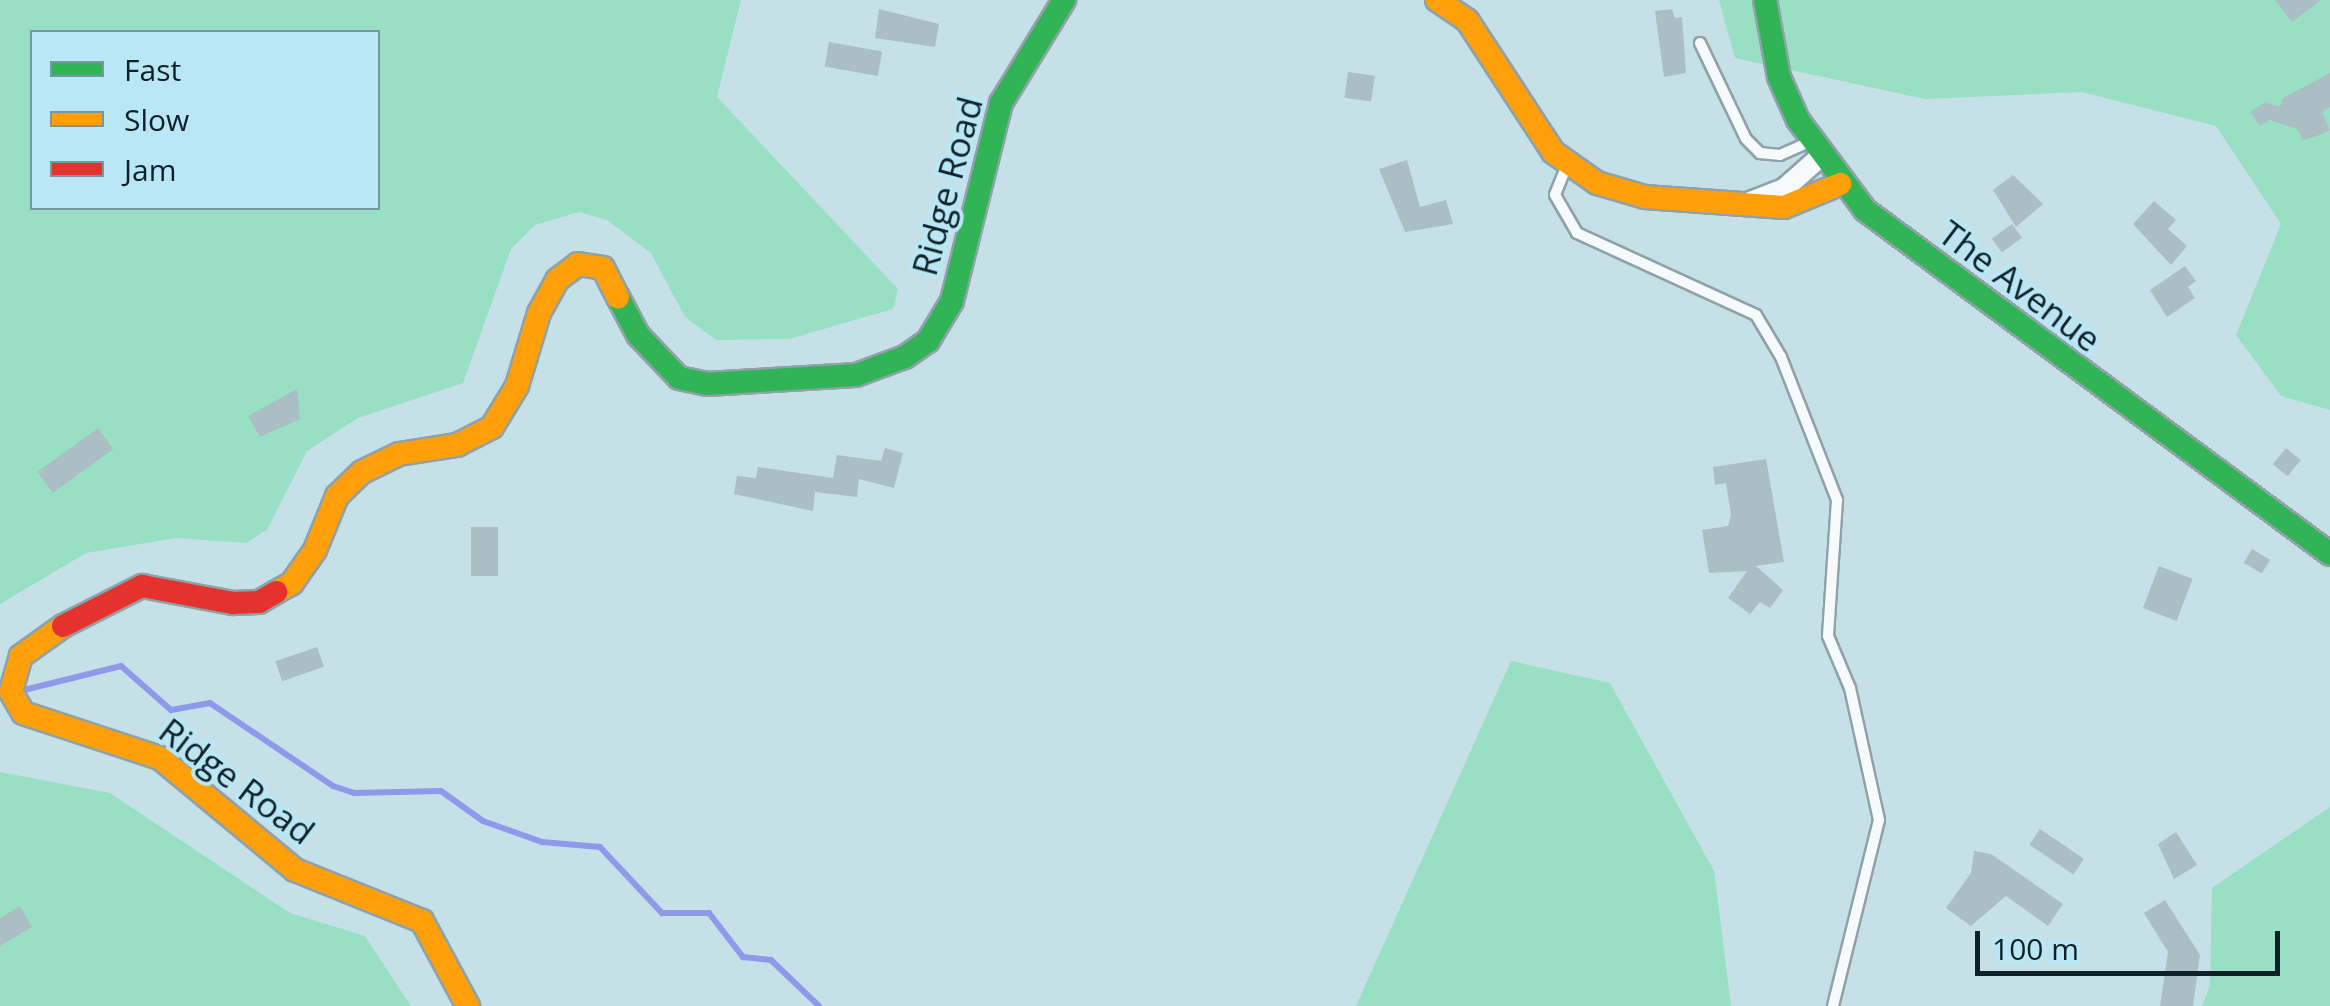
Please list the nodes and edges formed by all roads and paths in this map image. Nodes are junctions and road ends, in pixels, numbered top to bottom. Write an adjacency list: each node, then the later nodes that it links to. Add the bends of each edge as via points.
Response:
1 (1064, 0): 10 (street, Ridge Road, via 1001,102 952,302 928,341 906,357 856,376 707,384 679,378 638,335 603,268 578,264 558,280 539,312 517,386 492,427 457,445 399,454 362,472 338,496 292,584 259,602 233,603 142,586 84,611 21,656 11,692 23,713 160,758 295,870 422,920)
2 (1437, 0): 6 (street, via 1467,20 1538,132)
3 (1765, 0): 5 (street, The Avenue, via 1779,77)
4 (1700, 43): 5 (lane, via 1746,139 1760,152)
5 (1815, 149): 7 (street, The Avenue); 8 (street, via 1784,189)
6 (1568, 164): 8 (street, via 1617,192); 11 (lane, via 1555,195 1577,233 1756,315 1781,357 1836,500 1828,636 1850,688 1879,820)
7 (1840, 184): 8 (street, via 1803,204); 9 (street, The Avenue, via 1929,263)
8 (1743, 203)
9 (2330, 554)
10 (468, 1006)
11 (1833, 1006)

